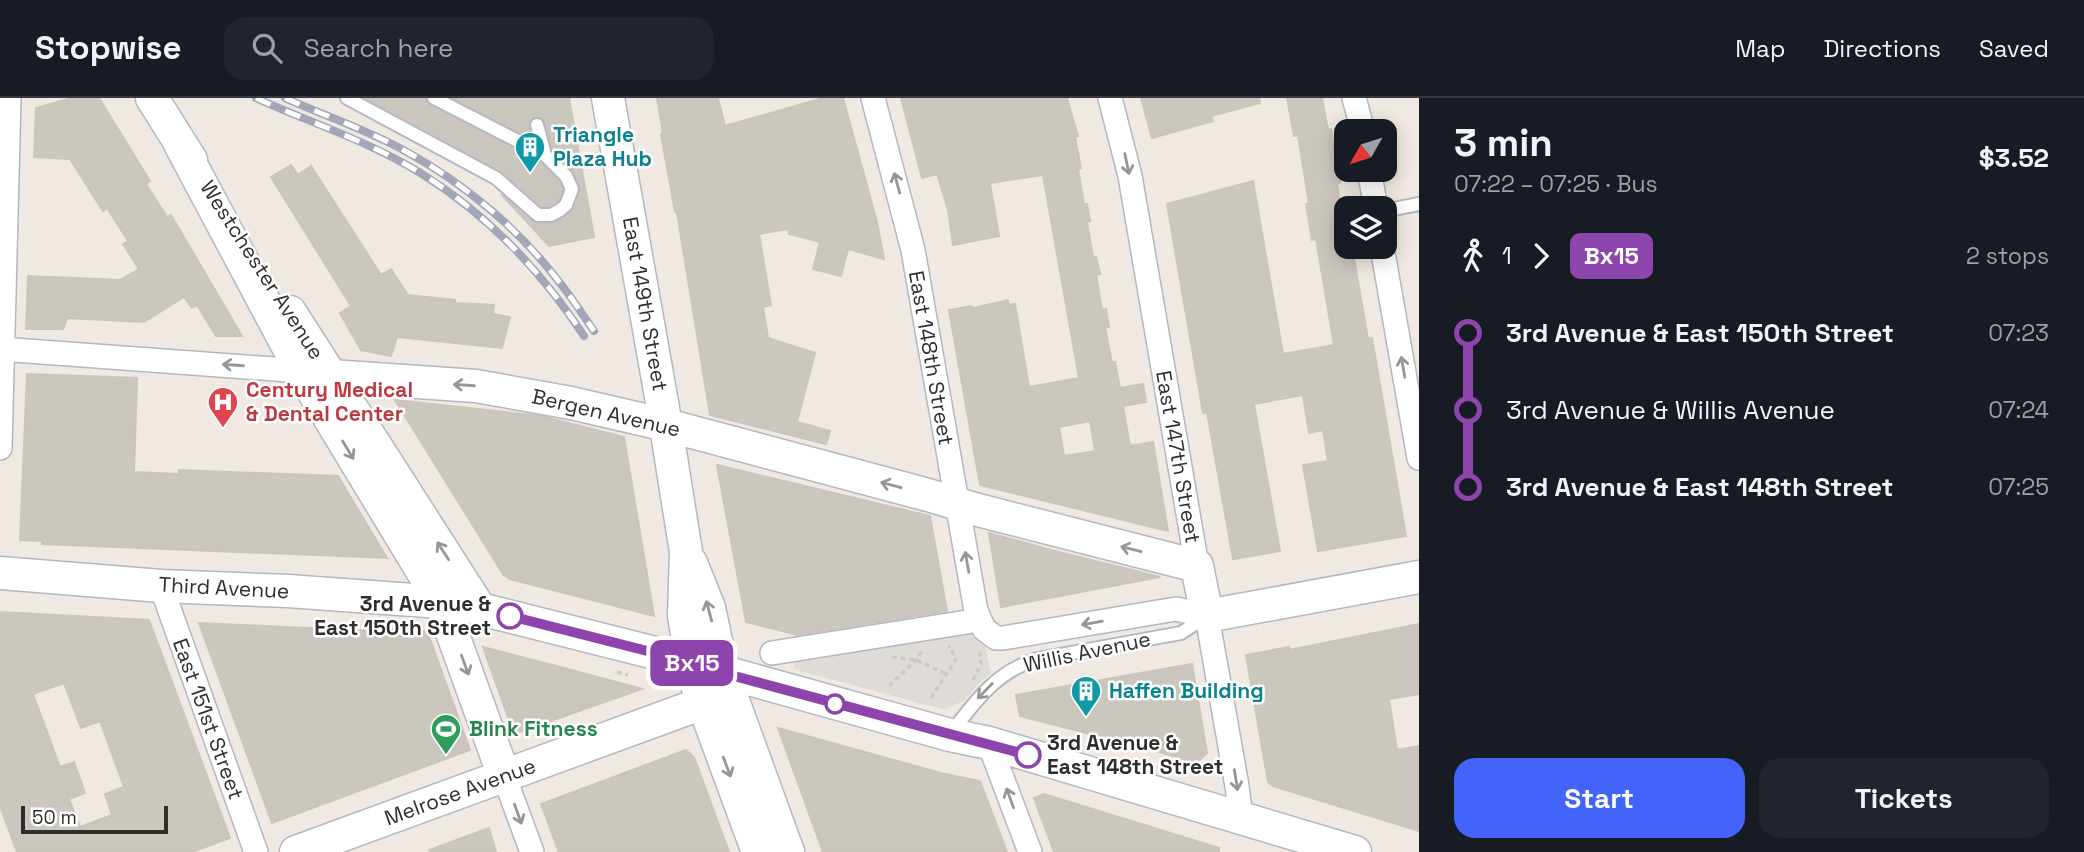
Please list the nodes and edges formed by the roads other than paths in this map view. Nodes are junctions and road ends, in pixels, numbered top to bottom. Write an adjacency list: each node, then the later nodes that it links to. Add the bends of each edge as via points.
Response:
1 (9, 98): 15 (street)
2 (152, 98): 16 (main road, Westchester Avenue)
3 (347, 98): 11 (lane, via 496,178 538,215 551,215 566,205 572,189)
4 (608, 98): 17 (main road, East 149th Street)
5 (873, 98): 20 (street, East 148th Street, one-way to 5, via 913,250)
6 (1110, 98): 22 (street, East 147th Street, one-way to 22, via 1132,187)
7 (1354, 98): 9 (street)
8 (440, 99): 11 (lane)
9 (1360, 119)
10 (537, 125): 11 (lane)
11 (545, 155)
12 (1419, 204): 13 (lane)
13 (1397, 208)
14 (1384, 259): 19 (street, one-way to 14)
15 (2, 349): 16 (street, Bergen Avenue, one-way to 15); 18 (street)
16 (316, 373): 17 (main road, Bergen Avenue, one-way to 16, via 476,386); 26 (main road, Westchester Avenue, one-way to 26); 27 (main road, Westchester Avenue, one-way to 16)
17 (666, 425): 20 (main road, Bergen Avenue, one-way to 17); 21 (main road, East 149th Street)
18 (0, 448)
19 (1419, 458)
20 (957, 504): 22 (main road, Bergen Avenue, one-way to 20); 29 (street, East 148th Street, one-way to 20)
21 (686, 552): 31 (main road, East 149th Street, via 684,616); 32 (main road, East 149th Street, one-way to 21)
22 (1197, 566): 28 (main road, East 147th Street)
23 (0, 573): 25 (main road, Third Avenue)
24 (1419, 576): 28 (main road, Willis Avenue)
25 (161, 586): 26 (main road, Third Avenue); 38 (street, East 151st Street)
26 (441, 602): 27 (main road, Third Avenue); 36 (main road, Westchester Avenue, one-way to 36)
27 (480, 608): 31 (main road, Third Avenue)
28 (1207, 616): 29 (street, Willis Avenue, one-way to 29, via 1176,609 1003,638); 34 (lane, Willis Avenue, one-way to 34, via 1181,633 1015,666 983,692); 37 (street, East 147th Street, one-way to 37)
29 (973, 621): 30 (street)
30 (772, 653)
31 (692, 663): 32 (main road, Third Avenue); 33 (main road, East 149th Street)
32 (737, 677): 34 (main road); 42 (main road, East 149th Street)
33 (703, 703): 36 (main road, Melrose Avenue); 41 (main road, East 149th Street, one-way to 41)
34 (950, 735): 35 (main road)
35 (989, 744): 37 (main road); 43 (street, one-way to 35)
36 (504, 776): 39 (main road, Melrose Avenue); 40 (street, one-way to 40)
37 (1241, 818): 44 (main road)
38 (256, 852)
39 (296, 852)
40 (532, 852)
41 (758, 852)
42 (788, 852)
43 (1030, 852)
44 (1355, 852)

